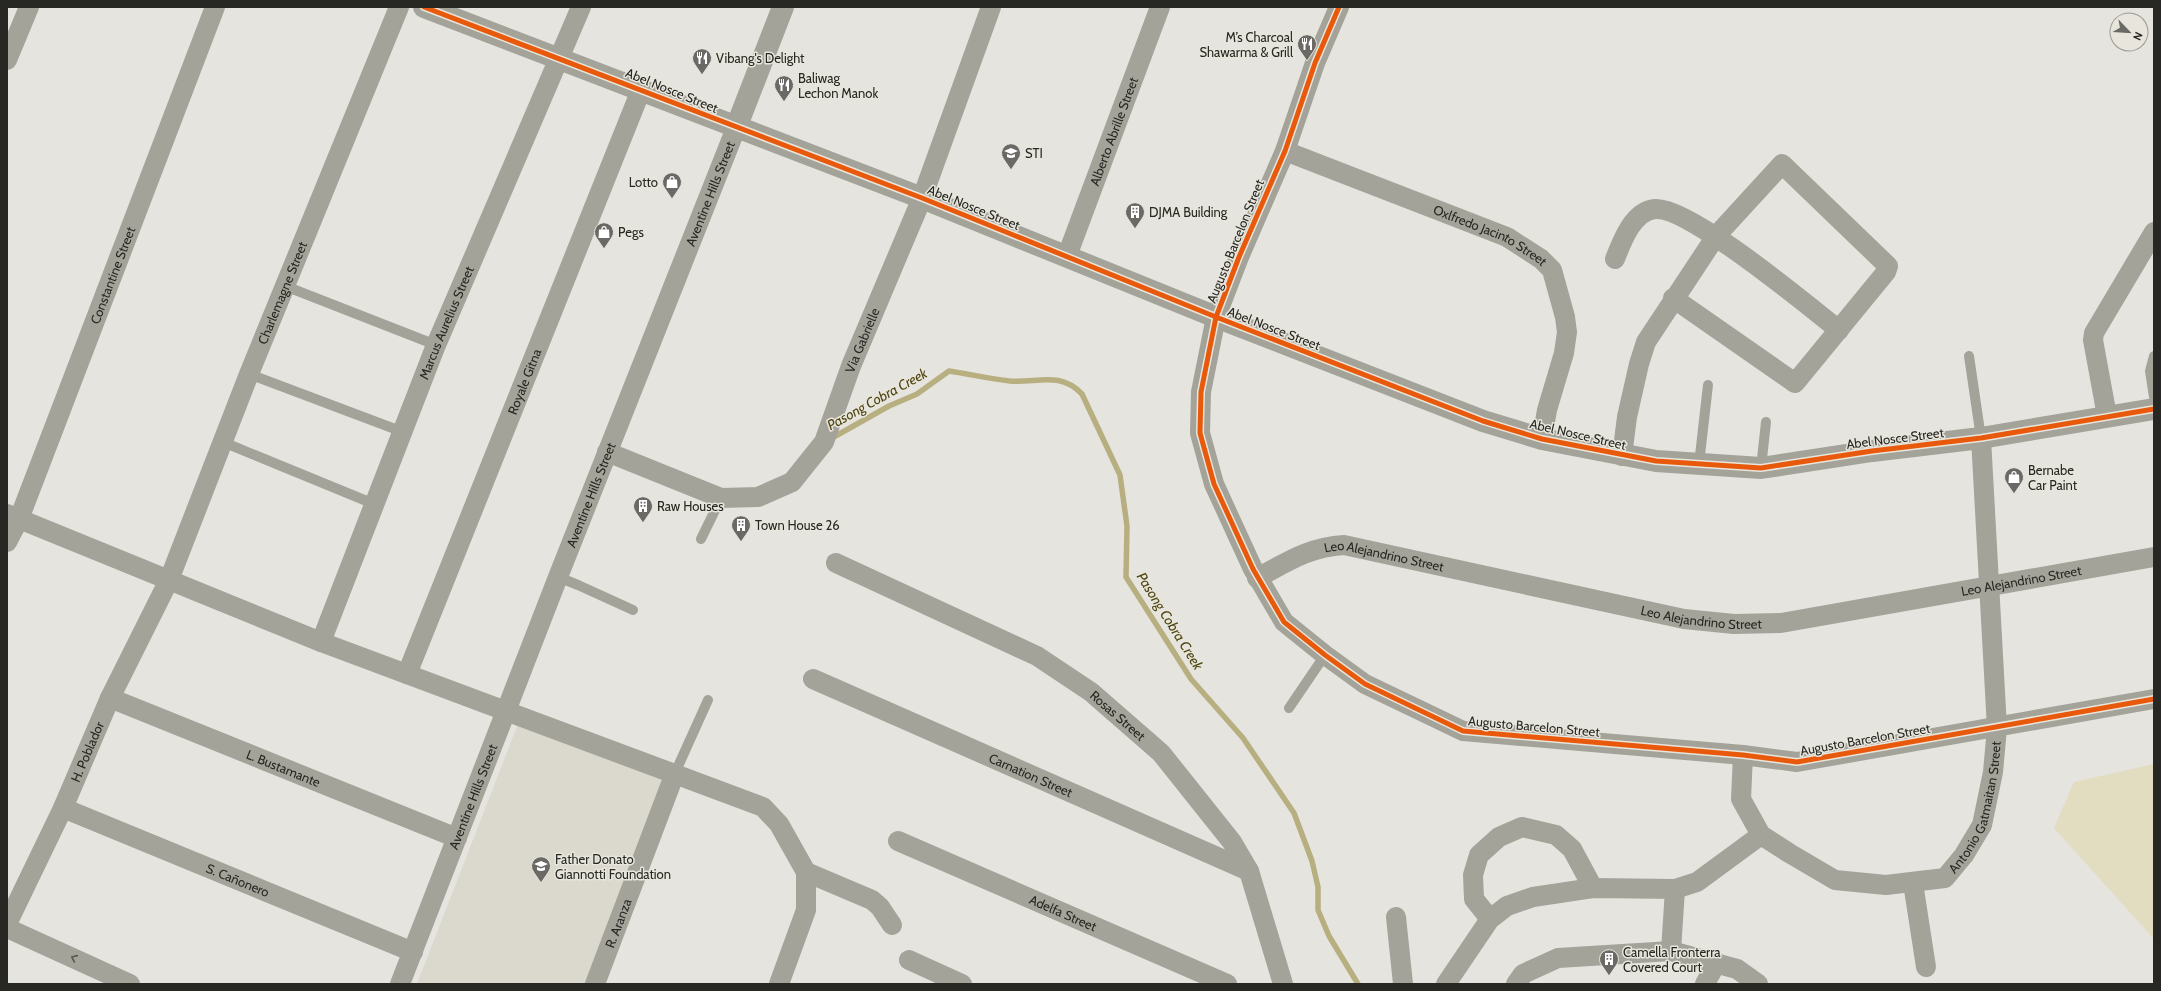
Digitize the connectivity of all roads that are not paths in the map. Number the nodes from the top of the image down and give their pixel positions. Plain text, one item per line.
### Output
1 (29, 7) edge
2 (215, 7) edge
3 (398, 7) edge
4 (424, 7) edge
5 (581, 7) edge
6 (783, 7) edge
7 (991, 7) edge
8 (1160, 7) edge
9 (1339, 7) edge
10 (558, 58) junction
11 (7, 60) edge
12 (642, 90) junction
13 (736, 128) junction
14 (1285, 150) junction
15 (922, 198) junction
16 (2154, 232) edge
17 (1716, 236) junction
18 (1067, 256) junction
19 (1615, 259) dead end
20 (285, 286) junction
21 (1673, 298) junction
22 (1216, 317) junction
23 (1839, 330) junction
24 (436, 345) junction
25 (1969, 356) dead end
26 (2154, 356) edge
27 (249, 374) junction
28 (1708, 385) dead end
29 (2154, 397) edge
30 (2154, 409) edge
31 (2107, 416) junction
32 (1766, 422) dead end
33 (403, 432) junction
34 (1981, 438) junction
35 (1542, 439) junction
36 (223, 442) junction
37 (607, 452) junction
38 (1622, 456) junction
39 (1699, 464) junction
40 (1761, 468) junction
41 (722, 498) junction
42 (374, 504) junction
43 (13, 517) edge
44 (701, 539) dead end
45 (7, 542) edge
46 (2154, 557) edge
47 (836, 563) dead end
48 (558, 578) junction
49 (1257, 578) junction
50 (169, 580) junction
51 (1989, 586) junction
52 (633, 610) dead end
53 (322, 642) junction
54 (1324, 655) junction
55 (407, 674) junction
56 (813, 679) dead end
57 (110, 698) junction
58 (2154, 699) edge
59 (708, 700) dead end
60 (1289, 708) dead end
61 (506, 711) junction
62 (1997, 728) junction
63 (1744, 755) junction
64 (675, 774) junction
65 (63, 808) junction
66 (1761, 834) junction
67 (457, 838) junction
68 (898, 841) dead end
69 (1249, 871) junction
70 (806, 872) junction
71 (1912, 883) junction
72 (1594, 888) junction
73 (1675, 889) junction
74 (1396, 916) dead end
75 (1490, 919) junction
76 (7, 924) edge
77 (892, 925) dead end
78 (7, 928) edge
79 (1671, 951) junction
80 (413, 952) junction
81 (909, 960) dead end
82 (1715, 964) junction
83 (1926, 967) dead end
84 (107, 979) edge
85 (130, 984) edge
86 (400, 984) edge
87 (595, 984) edge
88 (779, 984) edge
89 (962, 984) edge
90 (1227, 984) edge
91 (1283, 984) edge
92 (1403, 984) edge
93 (1446, 984) edge
94 (1516, 984) edge
95 (1705, 984) edge
96 (1758, 984) edge

1 - 11 street
2 - 43 street, Constantine Street
3 - 20 street, Charlemagne Street
4 - 10 street, Abel Nosce Street
5 - 10 street, Marcus Aurelius Street
6 - 13 street, Aventine Hills Street
7 - 15 street, Via Gabrielle
8 - 18 street, Alberto Abrille Street
9 - 14 street, Augusto Barcelon Street
10 - 12 street, Abel Nosce Street
10 - 24 street, Marcus Aurelius Street
12 - 13 street, Abel Nosce Street
12 - 55 street, Royale Gitna
13 - 15 street, Abel Nosce Street
13 - 37 street, Aventine Hills Street
14 - 22 street, Augusto Barcelon Street
14 - 35 street, Oxlfredo Jacinto Street
15 - 18 street, Abel Nosce Street
15 - 41 street, Via Gabrielle
16 - 31 street
17 - 19 street
17 - 21 street
17 - 23 street
17 - 23 street
18 - 22 street, Abel Nosce Street
20 - 24 lane
20 - 27 street, Charlemagne Street
21 - 23 street
21 - 38 street
22 - 35 street, Abel Nosce Street
22 - 49 street, Augusto Barcelon Street
24 - 33 street, Marcus Aurelius Street
25 - 34 lane, Antonio Gatmaitan Street
26 - 29 lane
27 - 33 lane
27 - 36 street, Charlemagne Street
28 - 39 lane
30 - 31 street, Abel Nosce Street
31 - 34 street, Abel Nosce Street
32 - 40 lane
33 - 42 street, Marcus Aurelius Street
34 - 40 street, Abel Nosce Street
34 - 51 street, Antonio Gatmaitan Street
35 - 38 street, Abel Nosce Street
36 - 42 lane
36 - 50 street, Charlemagne Street
37 - 41 street, Via Gabrielle
37 - 48 street, Aventine Hills Street
38 - 39 street, Abel Nosce Street
39 - 40 street, Abel Nosce Street
41 - 44 lane
42 - 53 street, Marcus Aurelius Street
43 - 45 street, Constantine Street
43 - 50 street
46 - 51 street, Leo Alejandrino Street
47 - 69 street, Rosas Street
48 - 52 lane
48 - 61 street, Aventine Hills Street
49 - 51 street, Leo Alejandrino Street
49 - 54 street, Augusto Barcelon Street
50 - 53 street
50 - 57 street, H. Poblador
51 - 62 street, Antonio Gatmaitan Street
53 - 55 street
54 - 60 lane
54 - 63 street, Augusto Barcelon Street
55 - 61 street
56 - 69 street, Carnation Street
57 - 65 street, H. Poblador
57 - 67 street, L. Bustamante
58 - 62 street, Augusto Barcelon Street
59 - 64 lane
61 - 64 street
61 - 67 street, Aventine Hills Street
62 - 63 street, Augusto Barcelon Street
62 - 71 street, Antonio Gatmaitan Street
63 - 66 street, Antonio Gatmaitan Street
64 - 70 street
64 - 87 street, R. Aranza
65 - 76 street, H. Poblador
65 - 80 street, S. Cañonero
66 - 71 street, Antonio Gatmaitan Street
66 - 73 street
67 - 80 street, Aventine Hills Street
68 - 90 street, Adelfa Street
69 - 91 street, Rosas Street
70 - 77 street
70 - 88 street
71 - 83 street
72 - 73 street
72 - 75 street
72 - 75 street
73 - 79 street
74 - 92 street
75 - 93 street
84 -> 78 street
79 - 82 street
79 - 94 street
80 - 86 street, Aventine Hills Street
81 - 89 street
82 - 95 street
82 - 96 street
84 - 85 street

